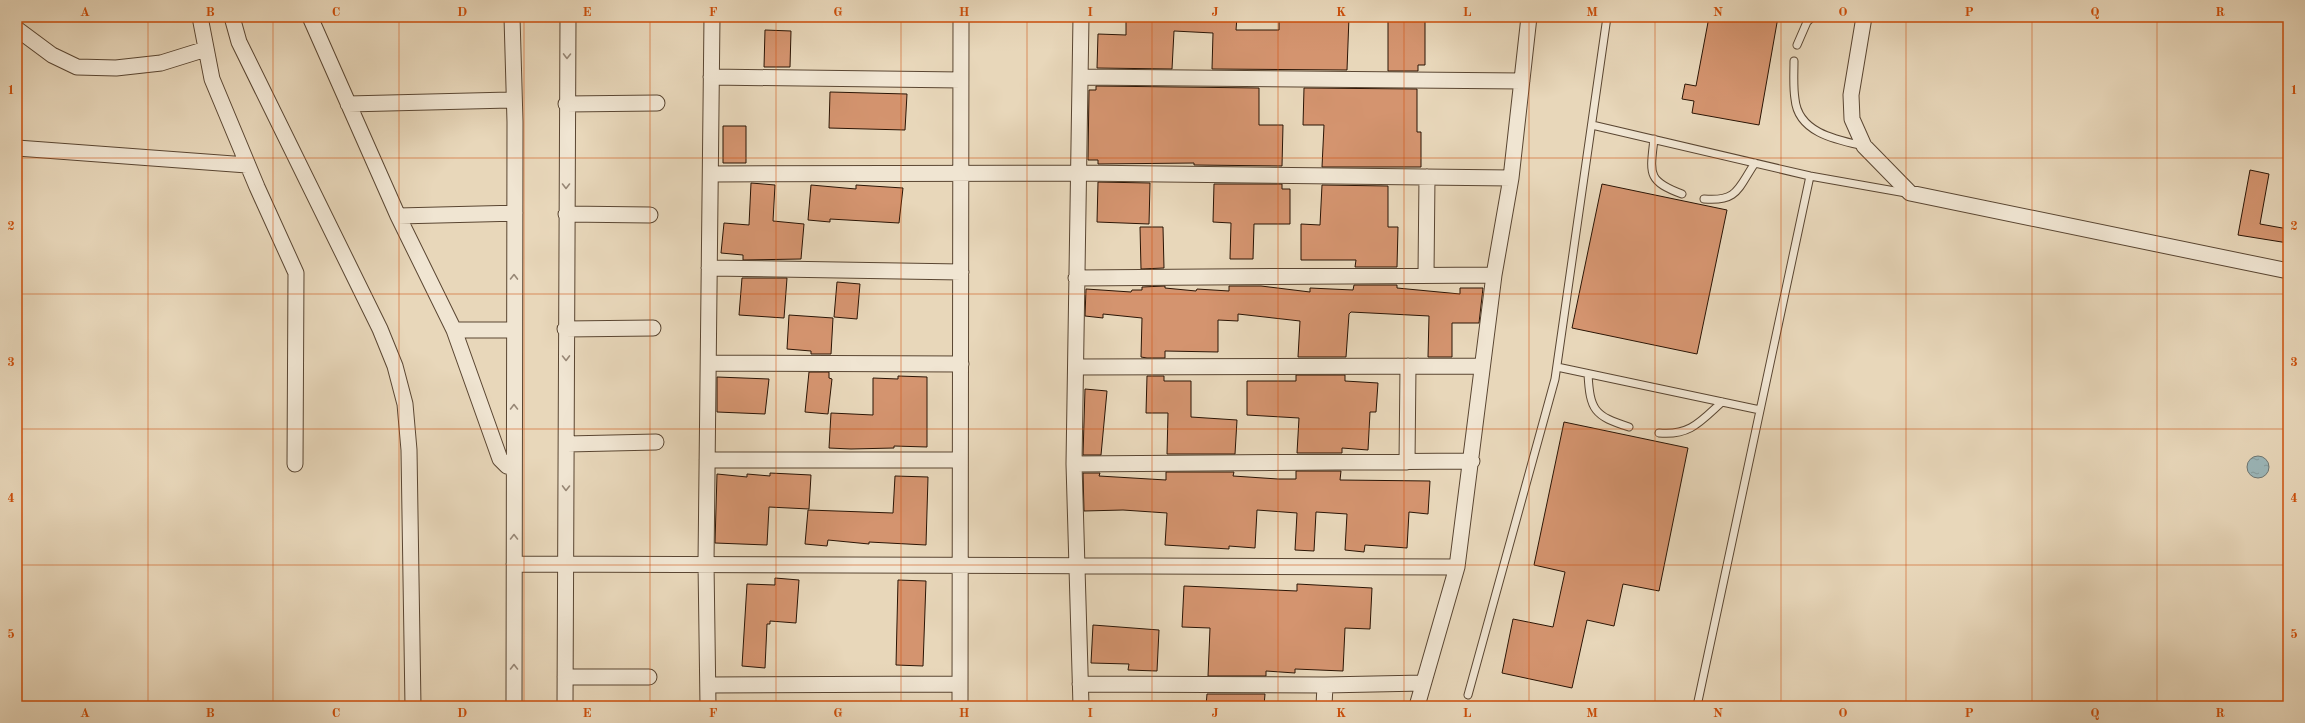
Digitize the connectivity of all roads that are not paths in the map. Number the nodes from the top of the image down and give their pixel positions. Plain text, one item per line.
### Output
1 (200, 17) edge
2 (232, 17) edge
3 (310, 17) edge
4 (512, 17) edge
5 (568, 17) edge
6 (712, 17) edge
7 (961, 17) edge
8 (1081, 17) edge
9 (1529, 17) edge
10 (1607, 17) edge
11 (1812, 17) edge
12 (1864, 17) edge
13 (17, 29) edge
14 (1798, 45) dead end
15 (206, 49) junction
16 (1794, 61) dead end
17 (711, 78) junction
18 (1080, 78) junction
19 (961, 80) junction
20 (1522, 81) junction
21 (514, 100) junction
22 (657, 103) dead end
23 (348, 104) junction
24 (566, 104) junction
25 (1592, 125) junction
26 (1654, 139) junction
27 (1864, 146) junction
28 (17, 148) edge
29 (1755, 163) junction
30 (247, 165) junction
31 (961, 173) junction
32 (1077, 173) junction
33 (711, 174) junction
34 (1810, 176) junction
35 (1427, 177) junction
36 (1511, 178) junction
37 (1910, 193) junction
38 (1682, 194) dead end
39 (1704, 199) dead end
40 (515, 213) junction
41 (566, 214) junction
42 (650, 215) dead end
43 (398, 216) junction
44 (709, 268) junction
45 (2288, 271) edge
46 (961, 272) junction
47 (1426, 274) junction
48 (1494, 274) junction
49 (1076, 278) junction
50 (653, 328) dead end
51 (565, 329) junction
52 (454, 330) junction
53 (514, 330) junction
54 (709, 363) junction
55 (961, 364) junction
56 (1408, 366) junction
57 (1481, 366) junction
58 (1076, 367) junction
59 (1557, 367) junction
60 (1588, 374) junction
61 (1722, 402) junction
62 (1760, 410) junction
63 (1628, 427) dead end
64 (1659, 433) dead end
65 (656, 442) dead end
66 (567, 444) junction
67 (707, 460) junction
68 (960, 460) junction
69 (1407, 462) junction
70 (1472, 462) junction
71 (295, 464) dead end
72 (1074, 464) junction
73 (514, 468) junction
74 (514, 564) junction
75 (565, 564) junction
76 (706, 564) junction
77 (960, 564) junction
78 (1076, 567) junction
79 (1457, 567) junction
80 (565, 677) junction
81 (649, 677) dead end
82 (1423, 683) junction
83 (960, 684) junction
84 (1080, 684) junction
85 (708, 685) junction
86 (1326, 685) junction
87 (1468, 695) dead end
88 (413, 706) edge
89 (514, 706) edge
90 (565, 706) edge
91 (708, 706) edge
92 (960, 706) edge
93 (1081, 706) edge
94 (1324, 706) edge
95 (1418, 706) edge
96 (1698, 706) edge

1 - 15 street
2 - 88 street
3 - 23 street
4 - 21 street
5 -> 24 street
6 - 17 street
7 - 19 street
8 - 18 street
9 - 20 street
10 - 25 lane
11 - 14 lane
12 - 27 street
13 - 15 street
15 - 30 street
16 - 27 lane
17 - 19 street
17 - 33 street
18 - 20 street
18 - 32 street
19 - 31 street
20 - 36 street
21 - 23 street
21 - 40 street
22 - 24 street
23 - 43 street
24 -> 41 street
25 - 26 lane
25 - 59 lane
26 - 29 lane
26 - 38 lane
27 - 37 street
28 - 30 street
29 - 34 lane
29 - 39 lane
30 - 71 street
31 - 32 street
31 - 33 street
31 - 46 street
32 - 35 street
32 - 49 street
33 - 44 street
34 - 37 lane
34 - 62 lane
35 - 36 street
35 - 47 street
36 - 48 street
37 - 45 street
40 - 43 street
53 -> 40 street
41 - 42 street
41 - 51 street
43 - 52 street
44 - 46 street
44 - 54 street
46 - 55 street
47 - 48 street
47 - 49 street
48 - 57 street
49 - 58 street
50 - 51 street
51 -> 66 street
52 - 53 street
52 - 73 street
73 -> 53 street
54 - 55 street
54 - 67 street
55 - 68 street
56 - 57 street
56 - 58 street
56 - 69 street
57 - 70 street
58 - 72 street
59 - 60 lane
59 - 87 lane
60 - 61 lane
60 - 63 lane
61 - 62 lane
61 - 64 lane
62 - 96 lane
65 - 66 street
66 -> 75 street
67 - 68 street
67 - 76 street
68 - 77 street
69 - 70 street
69 - 72 street
70 - 79 street
72 - 78 street
74 -> 73 street
74 - 75 street
89 -> 74 street
75 - 76 street
75 - 80 street
76 - 77 street
76 - 85 street
77 - 78 street
77 - 83 street
78 - 79 street
78 - 84 street
79 - 82 street
80 - 81 street
80 - 90 street
82 - 86 street
82 - 95 street
83 - 85 street
83 - 92 street
84 - 86 street
84 - 93 street
85 - 91 street
86 - 94 street

